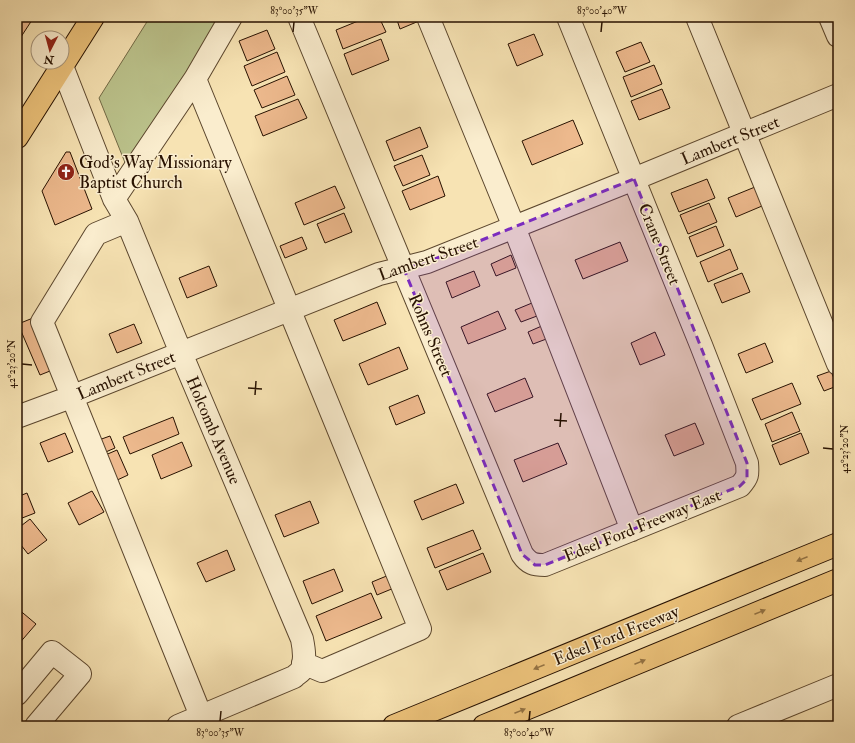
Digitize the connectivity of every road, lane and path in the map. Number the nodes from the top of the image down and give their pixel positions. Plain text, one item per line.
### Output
1 (93, 17) edge
2 (231, 17) edge
3 (299, 17) edge
4 (428, 17) edge
5 (568, 17) edge
6 (697, 17) edge
7 (830, 17) edge
8 (838, 36) edge
9 (70, 53) edge
10 (60, 70) edge
11 (64, 70) edge
12 (195, 79) junction
13 (838, 95) edge
14 (744, 134) junction
15 (17, 138) edge
16 (634, 179) junction
17 (114, 199) junction
18 (127, 221) junction
19 (514, 227) junction
20 (403, 267) junction
21 (289, 310) junction
22 (181, 353) junction
23 (838, 364) edge
24 (71, 397) junction
25 (17, 417) edge
26 (748, 473) joint
27 (632, 530) junction
28 (838, 544) edge
29 (531, 563) joint
30 (838, 580) edge
31 (303, 663) junction
32 (838, 685) edge
33 (17, 694) edge
34 (201, 716) junction
35 (36, 726) edge
36 (178, 726) edge
37 (394, 726) edge
38 (484, 726) edge
39 (738, 726) edge

1 - 9 main road
2 - 12 street
3 - 20 street, Rohns Street
4 - 19 street
5 - 16 street, Crane Street
6 - 14 street
7 - 8 street
10 - 15 main road
11 - 17 street, Holcomb Avenue
12 - 17 street
12 - 21 street
13 - 14 street, Lambert Street
14 - 16 street, Lambert Street
14 - 23 street
16 - 19 street, Lambert Street
16 - 26 street, Crane Street
17 - 18 street, Holcomb Avenue
18 - 22 street, Holcomb Avenue
18 - 24 street
19 - 20 street, Lambert Street
19 - 27 street
20 - 21 street, Lambert Street
20 - 29 street, Rohns Street
21 - 22 street, Lambert Street
21 - 31 street
22 - 24 street, Lambert Street
22 - 31 street, Holcomb Avenue
24 - 25 street, Lambert Street
24 - 34 street
26 - 27 street, Edsel Ford Freeway East
27 - 29 street, Edsel Ford Freeway East
28 -> 37 main road, Edsel Ford Freeway
38 -> 30 main road, Edsel Ford Freeway
31 - 34 street
32 - 39 street
33 - 35 street
34 - 36 street

